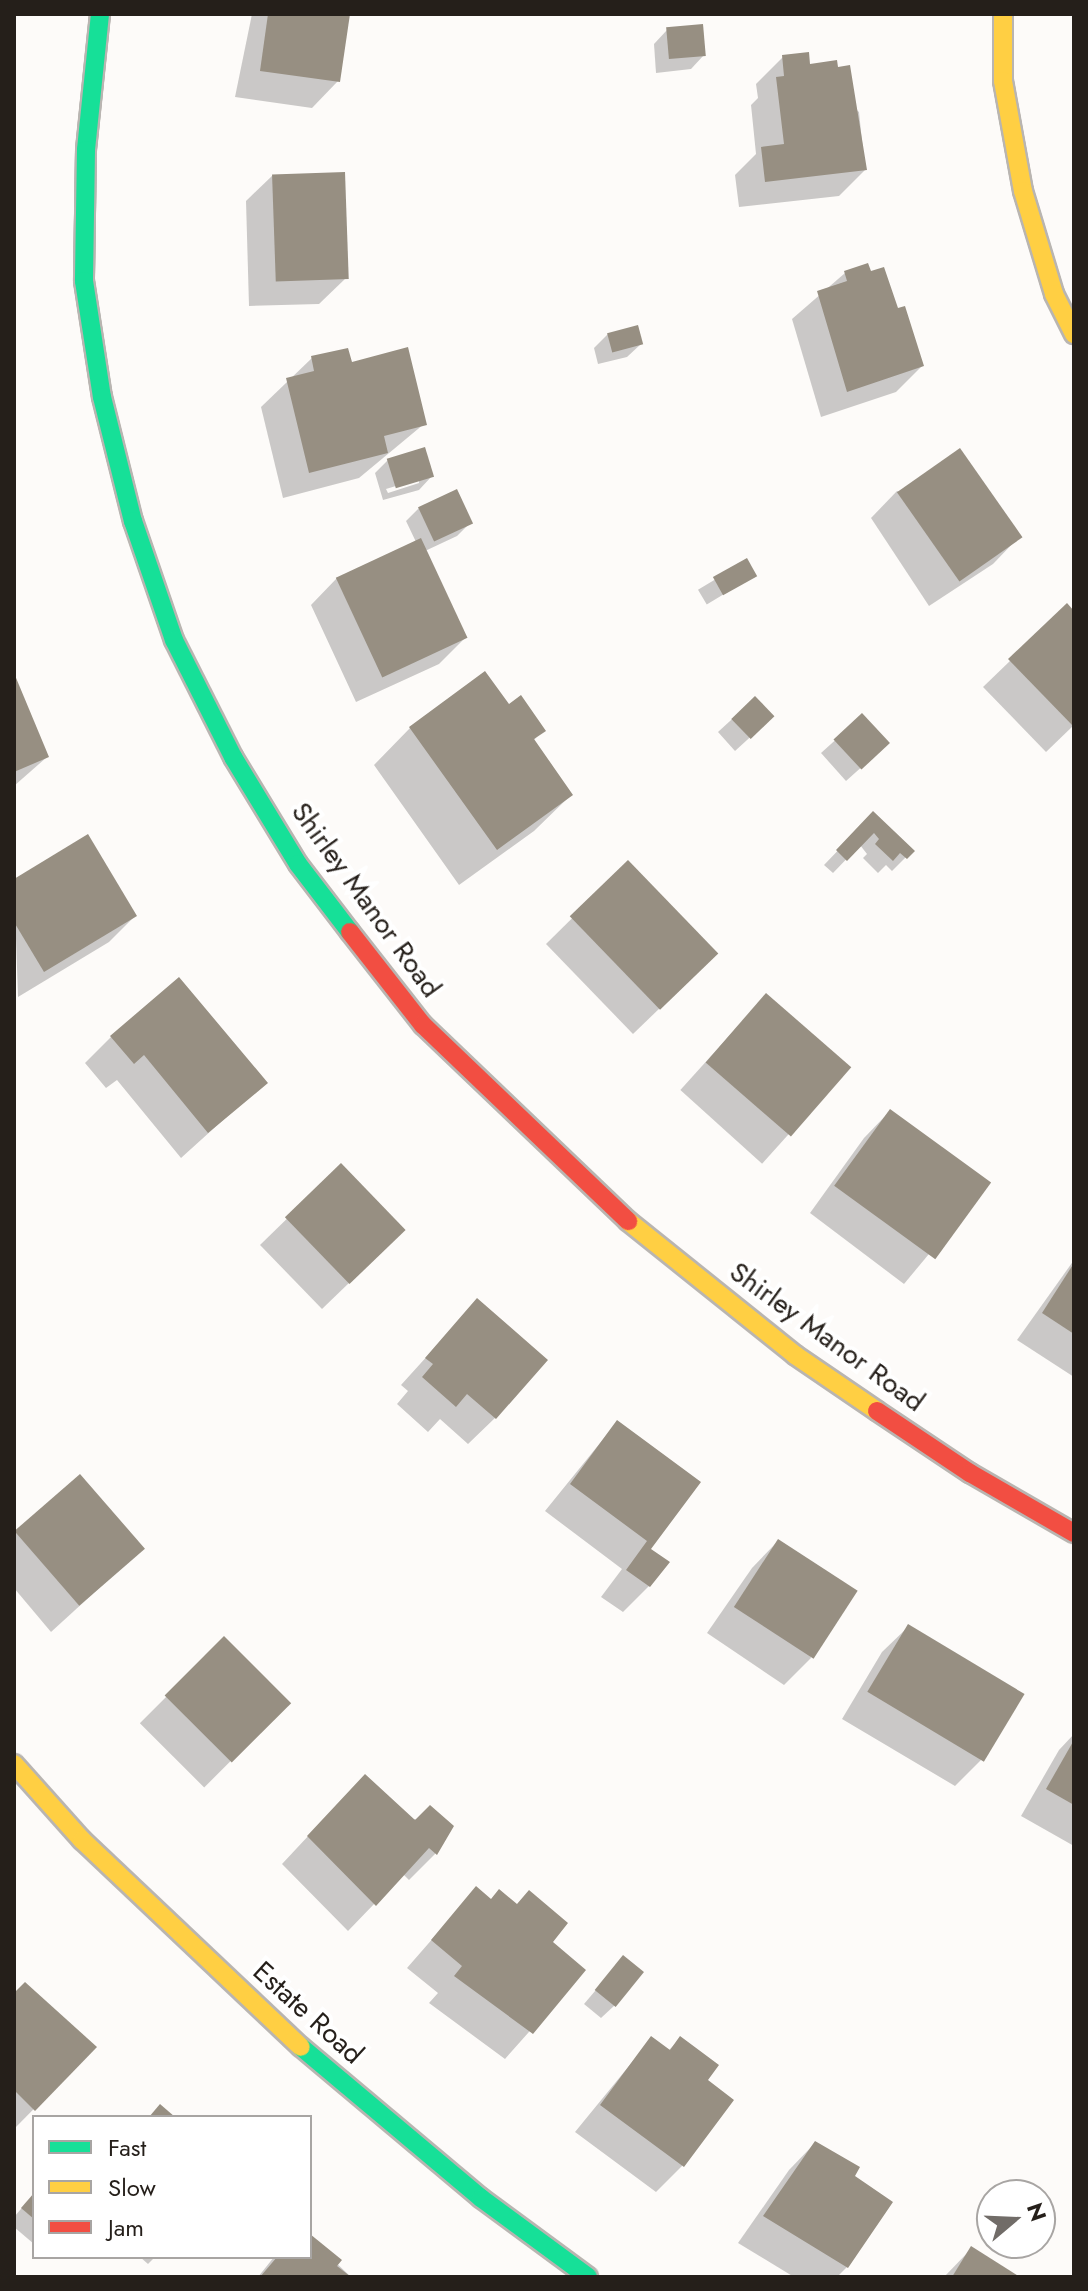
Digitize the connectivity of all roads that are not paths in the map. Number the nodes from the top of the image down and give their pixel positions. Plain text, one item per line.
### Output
1 (100, 14) edge
2 (1003, 14) edge
3 (1074, 334) edge
4 (1074, 1533) edge
5 (14, 1764) edge
6 (588, 2277) edge

1 - 4 street, Shirley Manor Road
2 - 3 street
5 - 6 street, Estate Road

